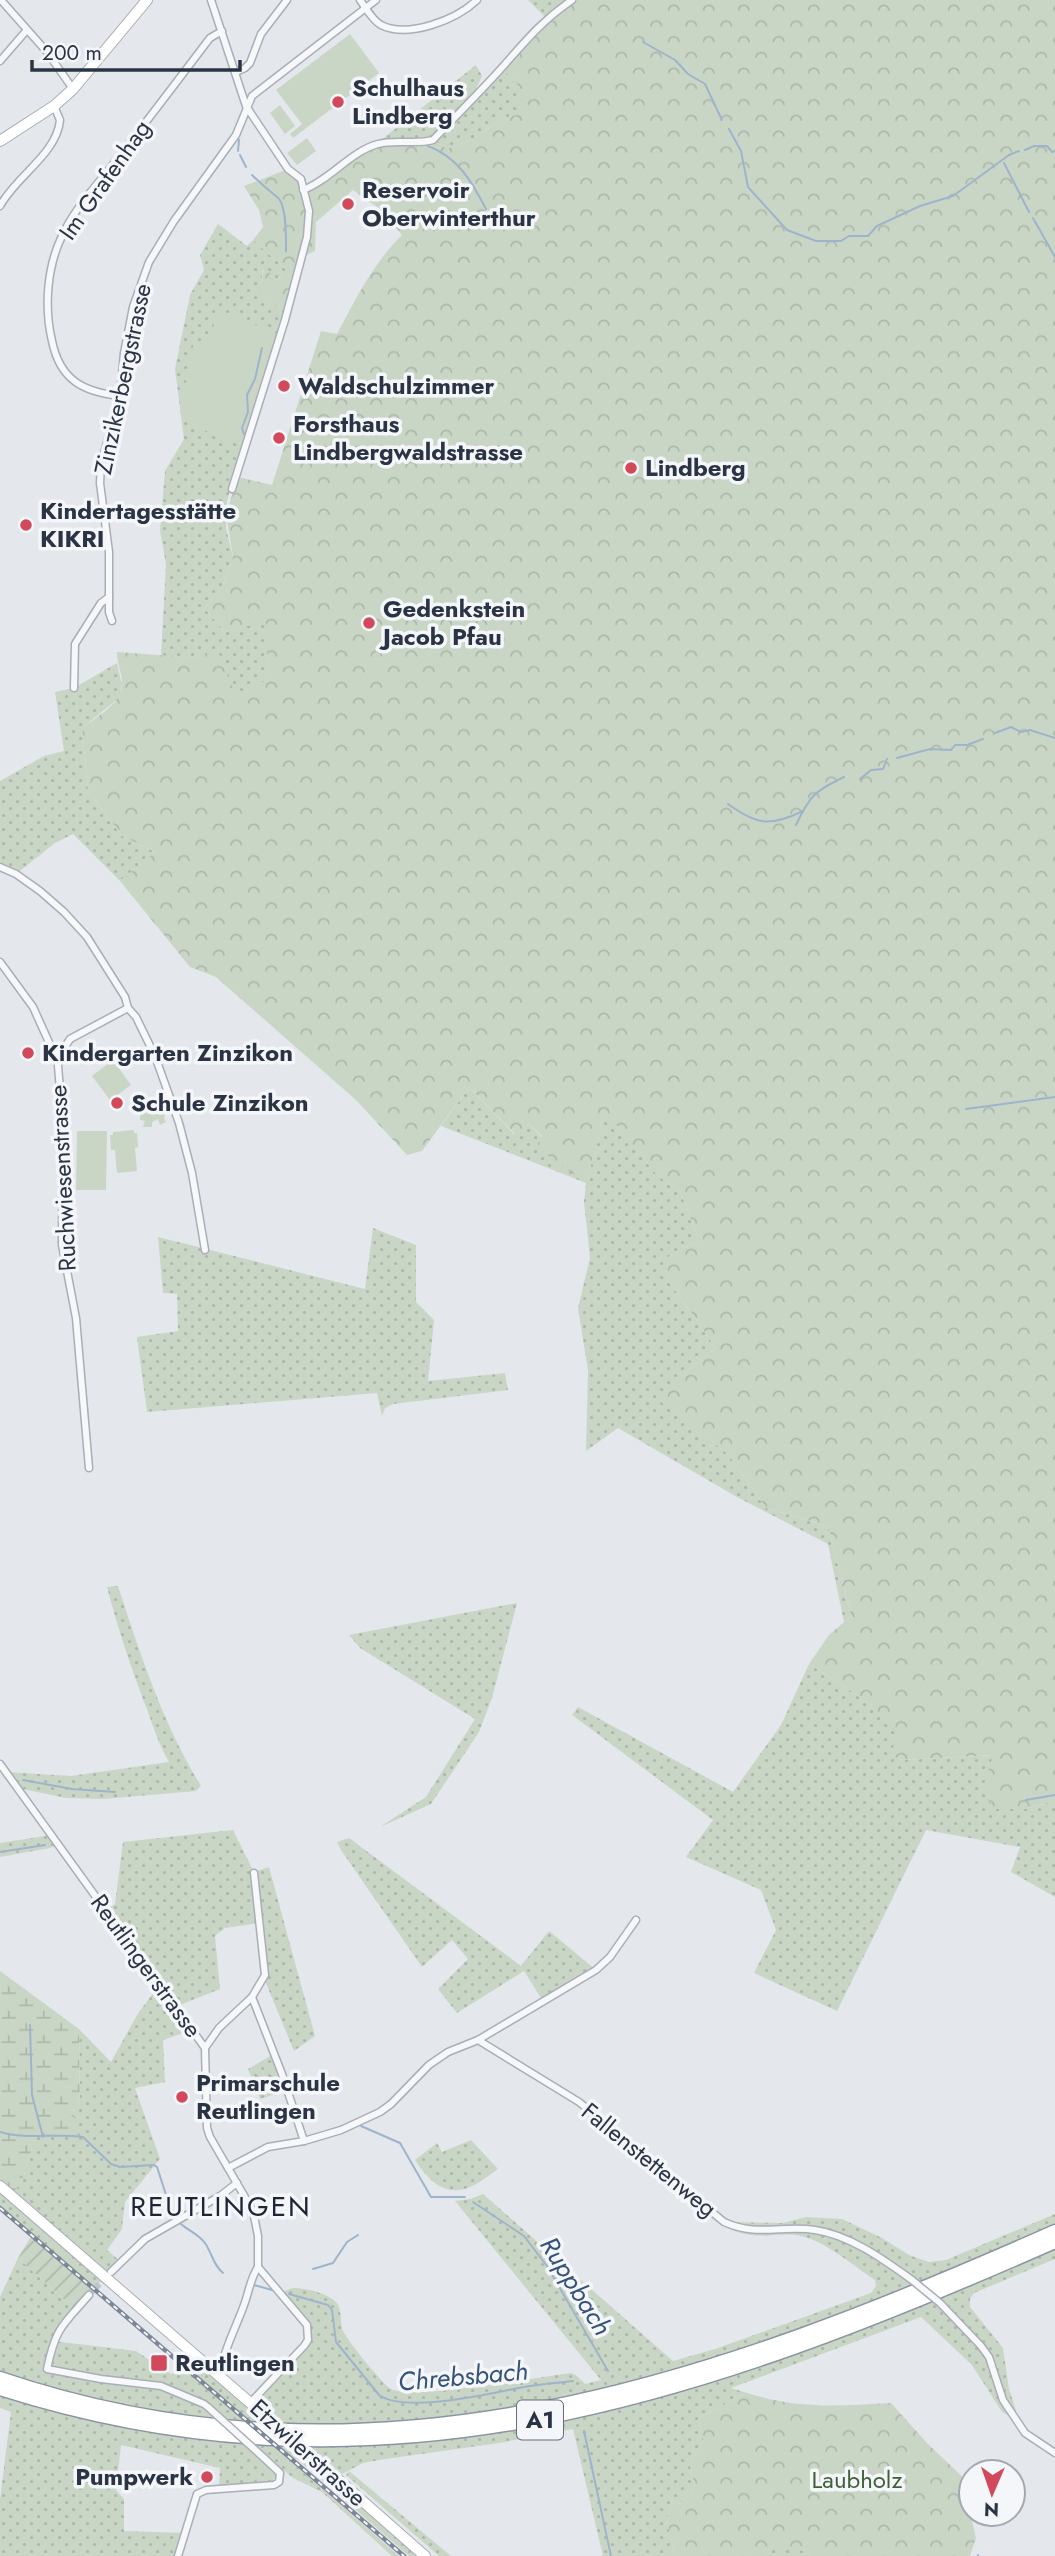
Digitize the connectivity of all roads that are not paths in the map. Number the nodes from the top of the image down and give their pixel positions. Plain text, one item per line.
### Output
1 (1, 0) edge
2 (147, 0) edge
3 (211, 0) edge
4 (287, 0) edge
5 (360, 0) edge
6 (376, 0) edge
7 (477, 0) edge
8 (572, 0) edge
9 (367, 9) junction
10 (26, 31) junction
11 (222, 31) junction
12 (0, 61) edge
13 (236, 72) junction
14 (73, 89) junction
15 (54, 106) junction
16 (246, 106) junction
17 (0, 141) edge
18 (303, 190) junction
19 (3, 193) edge
20 (0, 206) edge
21 (120, 396) junction
22 (232, 489) dead end
23 (109, 597) junction
24 (112, 621) dead end
25 (74, 688) dead end
26 (0, 867) edge
27 (0, 962) edge
28 (128, 1009) junction
29 (59, 1056) junction
30 (205, 1250) dead end
31 (89, 1468) dead end
32 (0, 1764) edge
33 (254, 1872) dead end
34 (636, 1920) dead end
35 (252, 1997) junction
36 (478, 2040) junction
37 (205, 2048) junction
38 (304, 2141) junction
39 (228, 2168) junction
40 (237, 2183) junction
41 (0, 2186) edge
42 (1055, 2231) edge
43 (1055, 2242) edge
44 (258, 2267) junction
45 (111, 2272) tunnel mouth
46 (89, 2295) tunnel mouth
47 (222, 2364) dead end
48 (0, 2378) edge
49 (0, 2389) edge
50 (251, 2402) junction
51 (1055, 2454) edge
52 (178, 2556) edge
53 (425, 2556) edge

1 - 10 street
2 - 14 main road
3 - 11 street
4 - 13 street
5 - 9 street
6 - 9 street
7 - 9 street
8 - 18 street
9 - 16 street
10 - 12 street
10 - 14 street
11 - 13 street
11 - 21 street, Im Grafenhag
13 - 16 street
14 - 15 main road
15 - 17 main road
15 - 19 street
16 - 18 street
16 - 21 street, Zinzikerbergstrasse
18 - 22 street
19 - 20 street
21 - 23 street, Zinzikerbergstrasse
23 - 24 street, Zinzikerbergstrasse
23 - 25 street
26 - 28 street
27 - 29 street
28 - 29 street, Ruchwiesenstrasse
28 - 30 street
29 - 31 street, Ruchwiesenstrasse
32 - 37 street, Reutlingerstrasse
33 - 35 street
34 - 36 street
35 - 37 street
35 - 38 street
36 - 38 street
36 - 51 street, Fallenstettenweg, bridge
37 - 39 street, Reutlingerstrasse
38 - 39 street
39 - 40 street, Reutlingerstrasse
40 - 44 street, Reutlingerstrasse
40 - 45 street
41 - 50 main road, Etzwilerstrasse
42 - 48 highway, A1
43 - 49 highway, A1
44 - 47 street, Reutlingerstrasse
44 - 50 street
46 - 52 street, bridge
50 - 53 main road, Etzwilerstrasse, bridge

